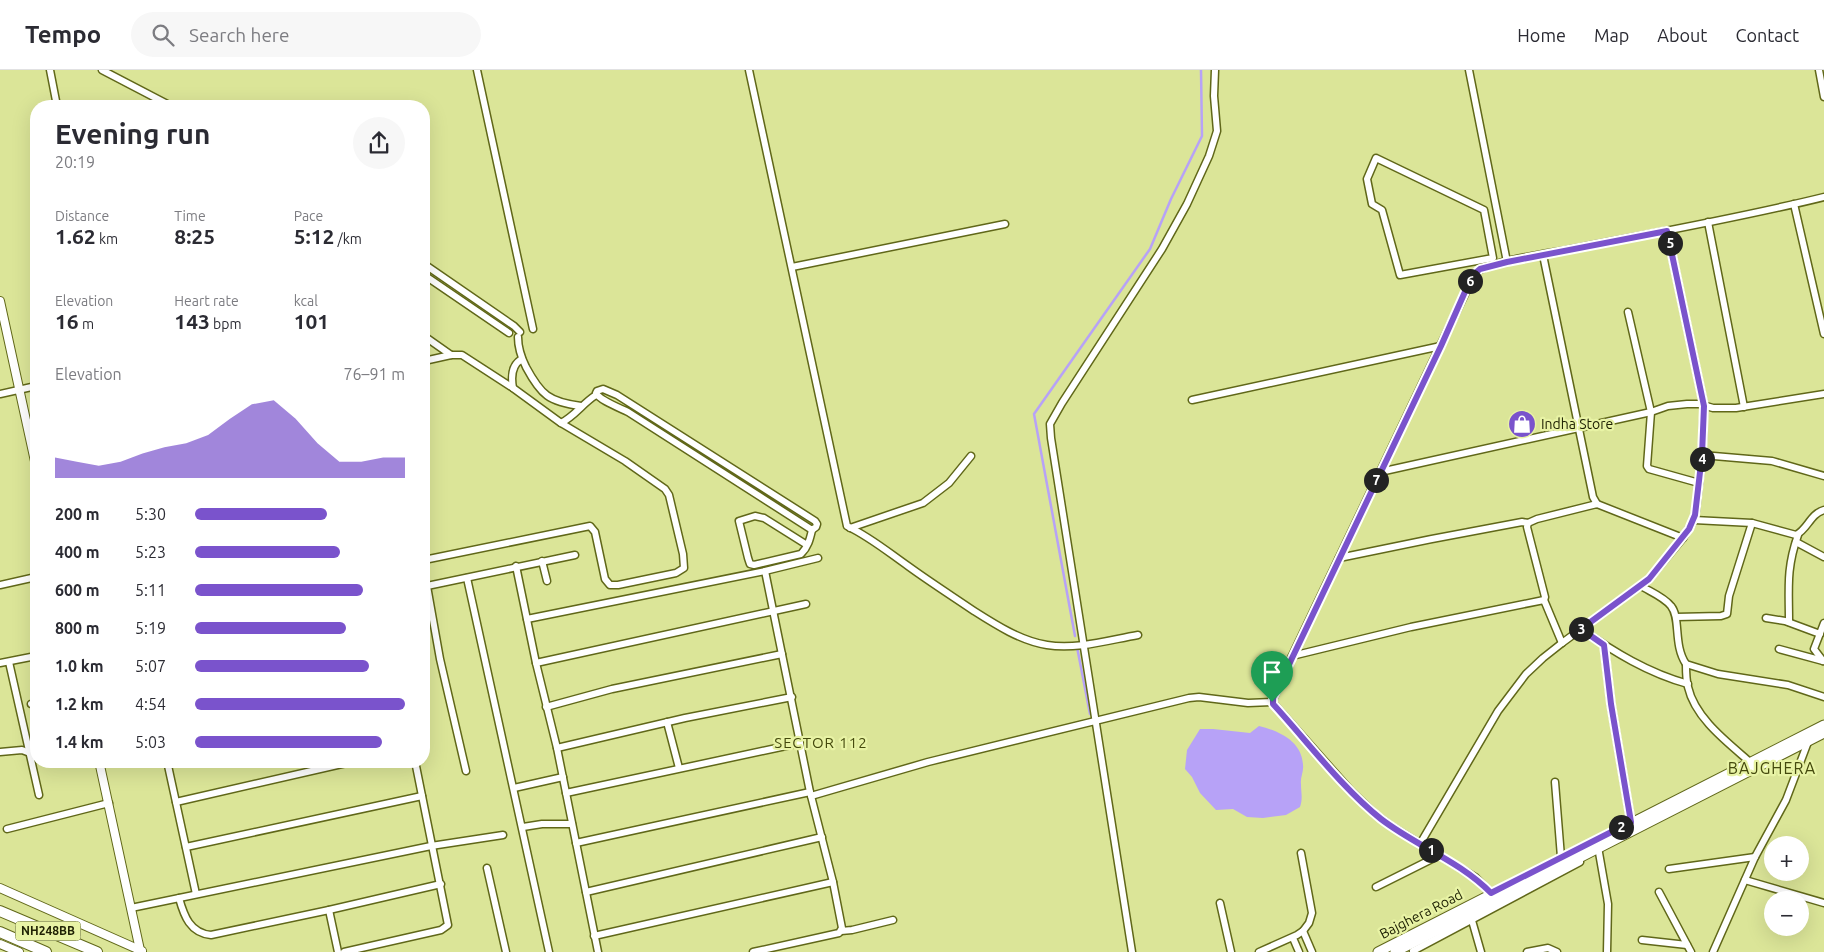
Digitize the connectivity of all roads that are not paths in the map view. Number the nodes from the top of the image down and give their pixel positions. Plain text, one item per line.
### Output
1 (50, 70) edge
2 (102, 70) edge
3 (476, 70) edge
4 (749, 70) edge
5 (1215, 70) edge
6 (1469, 70) edge
7 (1819, 70) edge
8 (152, 96) junction
9 (1824, 98) edge
10 (56, 100) edge
11 (152, 100) edge
12 (160, 100) edge
13 (1824, 197) edge
14 (1794, 204) junction
15 (1708, 222) junction
16 (1005, 224) dead end
17 (1667, 231) junction
18 (1544, 255) junction
19 (1478, 260) junction
20 (1507, 262) junction
21 (792, 267) junction
22 (430, 268) edge
23 (1480, 269) junction
24 (430, 279) edge
25 (0, 306) edge
26 (493, 311) junction
27 (1628, 312) dead end
28 (488, 318) junction
29 (533, 329) dead end
30 (509, 333) dead end
31 (1824, 334) edge
32 (430, 340) edge
33 (1441, 346) junction
34 (450, 355) junction
35 (522, 359) junction
36 (430, 360) edge
37 (30, 388) edge
38 (513, 388) junction
39 (20, 390) junction
40 (0, 394) edge
41 (1824, 394) edge
42 (596, 395) junction
43 (1192, 400) dead end
44 (581, 406) junction
45 (1704, 406) junction
46 (1744, 407) junction
47 (1651, 412) junction
48 (647, 414) junction
49 (641, 420) junction
50 (561, 423) junction
51 (1580, 428) junction
52 (30, 438) edge
53 (1702, 455) junction
54 (971, 456) dead end
55 (1380, 472) junction
56 (1824, 476) edge
57 (1699, 483) junction
58 (1597, 504) junction
59 (1824, 510) edge
60 (1694, 520) junction
61 (1528, 523) junction
62 (1752, 523) junction
63 (850, 528) junction
64 (812, 530) junction
65 (1682, 538) junction
66 (1797, 538) junction
67 (808, 545) junction
68 (576, 555) dead end
69 (1824, 557) edge
70 (818, 558) dead end
71 (1339, 558) junction
72 (430, 559) edge
73 (542, 561) junction
74 (516, 566) junction
75 (765, 571) junction
76 (30, 578) edge
77 (467, 578) junction
78 (547, 580) dead end
79 (0, 585) edge
80 (430, 585) edge
81 (1641, 586) junction
82 (1544, 600) junction
83 (806, 604) dead end
84 (430, 610) edge
85 (773, 612) junction
86 (1676, 617) junction
87 (1766, 618) dead end
88 (527, 619) junction
89 (1789, 622) junction
90 (1824, 623) edge
91 (1581, 629) junction
92 (1820, 634) junction
93 (1138, 635) dead end
94 (1562, 643) junction
95 (1084, 644) junction
96 (1604, 645) junction
97 (1780, 649) dead end
98 (782, 654) junction
99 (1292, 656) junction
100 (30, 657) edge
101 (9, 662) junction
102 (1823, 662) edge
103 (0, 663) edge
104 (536, 663) junction
105 (1686, 664) junction
106 (1688, 684) junction
107 (792, 697) junction
108 (1824, 697) edge
109 (1272, 702) junction
110 (546, 706) junction
111 (1096, 720) junction
112 (667, 722) junction
113 (1824, 724) edge
114 (1824, 733) edge
115 (30, 741) edge
116 (1808, 742) junction
117 (800, 743) junction
118 (557, 748) junction
119 (30, 751) edge
120 (0, 752) edge
121 (1750, 762) junction
122 (35, 768) edge
123 (102, 768) edge
124 (169, 768) edge
125 (325, 768) edge
126 (416, 768) edge
127 (679, 768) junction
128 (466, 771) dead end
129 (563, 777) junction
130 (1555, 782) dead end
131 (514, 788) junction
132 (566, 793) junction
133 (811, 794) junction
134 (39, 795) dead end
135 (422, 796) junction
136 (176, 802) junction
137 (109, 803) junction
138 (1631, 822) junction
139 (572, 824) junction
140 (522, 827) junction
141 (7, 829) dead end
142 (503, 835) dead end
143 (822, 837) junction
144 (576, 843) junction
145 (1420, 844) junction
146 (431, 846) junction
147 (186, 847) junction
148 (1598, 850) junction
149 (1301, 853) dead end
150 (1440, 855) junction
151 (1561, 857) junction
152 (1755, 857) junction
153 (487, 868) dead end
154 (1669, 869) dead end
155 (1745, 880) junction
156 (833, 882) junction
157 (441, 884) junction
158 (1376, 887) dead end
159 (0, 888) edge
160 (586, 892) junction
161 (1659, 892) dead end
162 (196, 894) junction
163 (1494, 896) junction
164 (179, 898) junction
165 (1220, 903) dead end
166 (1824, 903) edge
167 (131, 908) junction
168 (329, 910) junction
169 (0, 911) edge
170 (1470, 917) junction
171 (893, 920) dead end
172 (842, 931) junction
173 (1303, 931) junction
174 (0, 932) edge
175 (594, 936) junction
176 (1292, 938) junction
177 (1642, 940) dead end
178 (0, 944) edge
179 (1688, 945) junction
180 (1412, 949) edge
181 (142, 951) edge
182 (1553, 951) edge
183 (19, 952) edge
184 (46, 952) edge
185 (97, 952) edge
186 (338, 952) edge
187 (344, 952) edge
188 (506, 952) edge
189 (549, 952) edge
190 (598, 952) edge
191 (753, 952) edge
192 (1132, 952) edge
193 (1232, 952) edge
194 (1259, 952) edge
195 (1298, 952) edge
196 (1312, 952) edge
197 (1378, 952) edge
198 (1395, 952) edge
199 (1480, 952) edge
200 (1527, 952) edge
201 (1607, 952) edge
202 (1691, 952) edge
203 (1713, 952) edge

1 - 10 street
2 - 8 street
3 - 29 street
4 - 21 street
5 - 95 street
6 - 20 street
7 - 9 street
8 - 11 street
8 - 12 street
13 - 14 street
14 - 15 street
14 - 31 street
15 - 17 street
15 - 46 street
16 - 21 street
17 - 18 street
17 - 45 street
18 - 20 street
18 - 51 street
19 - 19 street
19 - 23 street
20 - 23 street
21 - 63 street
22 - 26 street
23 - 33 street
24 - 28 street
25 - 39 street
26 - 28 street
26 - 35 street
27 - 47 street
28 - 30 street
32 - 34 street
33 - 43 street
33 - 55 street
34 - 36 street
34 - 38 street
35 - 38 street
35 - 44 street
37 - 39 street
38 - 50 street
39 - 40 street
39 - 52 street
41 - 46 street
42 - 44 street
42 - 48 street
42 - 49 street
44 - 50 street
45 - 46 street
45 - 47 street
45 - 53 street
47 - 51 street
47 - 57 street
48 - 49 street
48 - 64 street
49 - 64 street
50 - 72 street
51 - 55 street
51 - 58 street
53 - 56 street
53 - 57 street
54 - 63 street
55 - 71 street
57 - 60 street
58 - 61 street
58 - 65 street
59 - 66 street
60 - 62 street
60 - 65 street
61 - 71 street
61 - 82 street
62 - 66 street
62 - 86 street
63 - 95 street
64 - 67 street
65 - 81 street
66 - 69 street
66 - 89 street
67 - 67 street
68 - 73 street
70 - 75 street
71 - 99 street
73 - 74 street
73 - 78 street
74 - 77 street
74 - 88 street
75 - 85 street
75 - 88 street
76 - 79 street
77 - 80 street
77 - 131 street
81 - 86 street
81 - 91 street
82 - 94 street
82 - 99 street
83 - 85 street
84 - 128 street
85 - 98 street
85 - 104 street
86 - 105 street
87 - 89 street
88 - 104 street
89 - 92 street
90 - 92 street
91 - 94 street
91 - 96 street
92 - 102 street
93 - 95 street
94 - 145 street
95 - 111 street
96 - 106 street
96 - 138 street
97 - 102 street
98 - 107 street
98 - 110 street
99 - 109 street
100 - 101 street
101 - 103 street
101 - 115 street
104 - 110 street
105 - 106 street
105 - 108 street
106 - 121 street
107 - 112 street
107 - 117 street
109 - 111 street
109 - 145 street
110 - 118 street
111 - 133 street
111 - 192 street
112 - 118 street
112 - 127 street
113 - 121 main road, Bajghera Road
114 - 116 main road, Bajghera Road
116 - 148 main road, Bajghera Road
116 - 152 street
117 - 127 street
117 - 133 street
118 - 129 street
119 - 120 street
121 - 138 main road, Bajghera Road
122 - 134 street
123 - 137 street
124 - 136 street
125 - 136 street
126 - 135 street
127 - 132 street
129 - 131 street
129 - 132 street
130 - 151 street
131 - 140 street
132 - 139 street
133 - 143 street
133 - 144 street
135 - 146 street
135 - 147 street
136 - 147 street
137 - 141 street
137 - 167 street
138 - 151 main road, Bajghera Road
139 - 140 street
139 - 144 street
140 - 189 street
142 - 146 street
143 - 156 street
143 - 160 street
144 - 160 street
145 - 150 street
146 - 157 street
146 - 162 street
147 - 162 street
148 - 163 main road, Bajghera Road
148 - 170 street
148 - 201 street
149 - 173 street
150 - 158 street
150 - 163 street
151 - 163 main road, Bajghera Road
152 - 154 street
152 - 155 street
153 - 188 street
155 - 166 street
155 - 203 street
156 - 172 street
156 - 175 street
157 - 168 street
157 - 187 street
159 - 181 street
160 - 175 street
161 - 179 street
162 - 164 street
163 - 170 main road, Bajghera Road
163 - 197 main road, Bajghera Road
164 - 167 street
164 - 168 street
165 - 193 street
167 - 181 street
168 - 186 street
169 - 185 highway, NH248BB
170 - 180 main road, Bajghera Road
170 - 199 street
171 - 172 street
172 - 191 street
173 - 176 street
173 - 196 street
174 - 184 highway, NH248BB
175 - 190 street
176 - 194 street
176 - 195 street
177 - 179 street
178 - 183 street
179 - 202 street
180 - 198 main road, Bajghera Road
182 - 200 street

